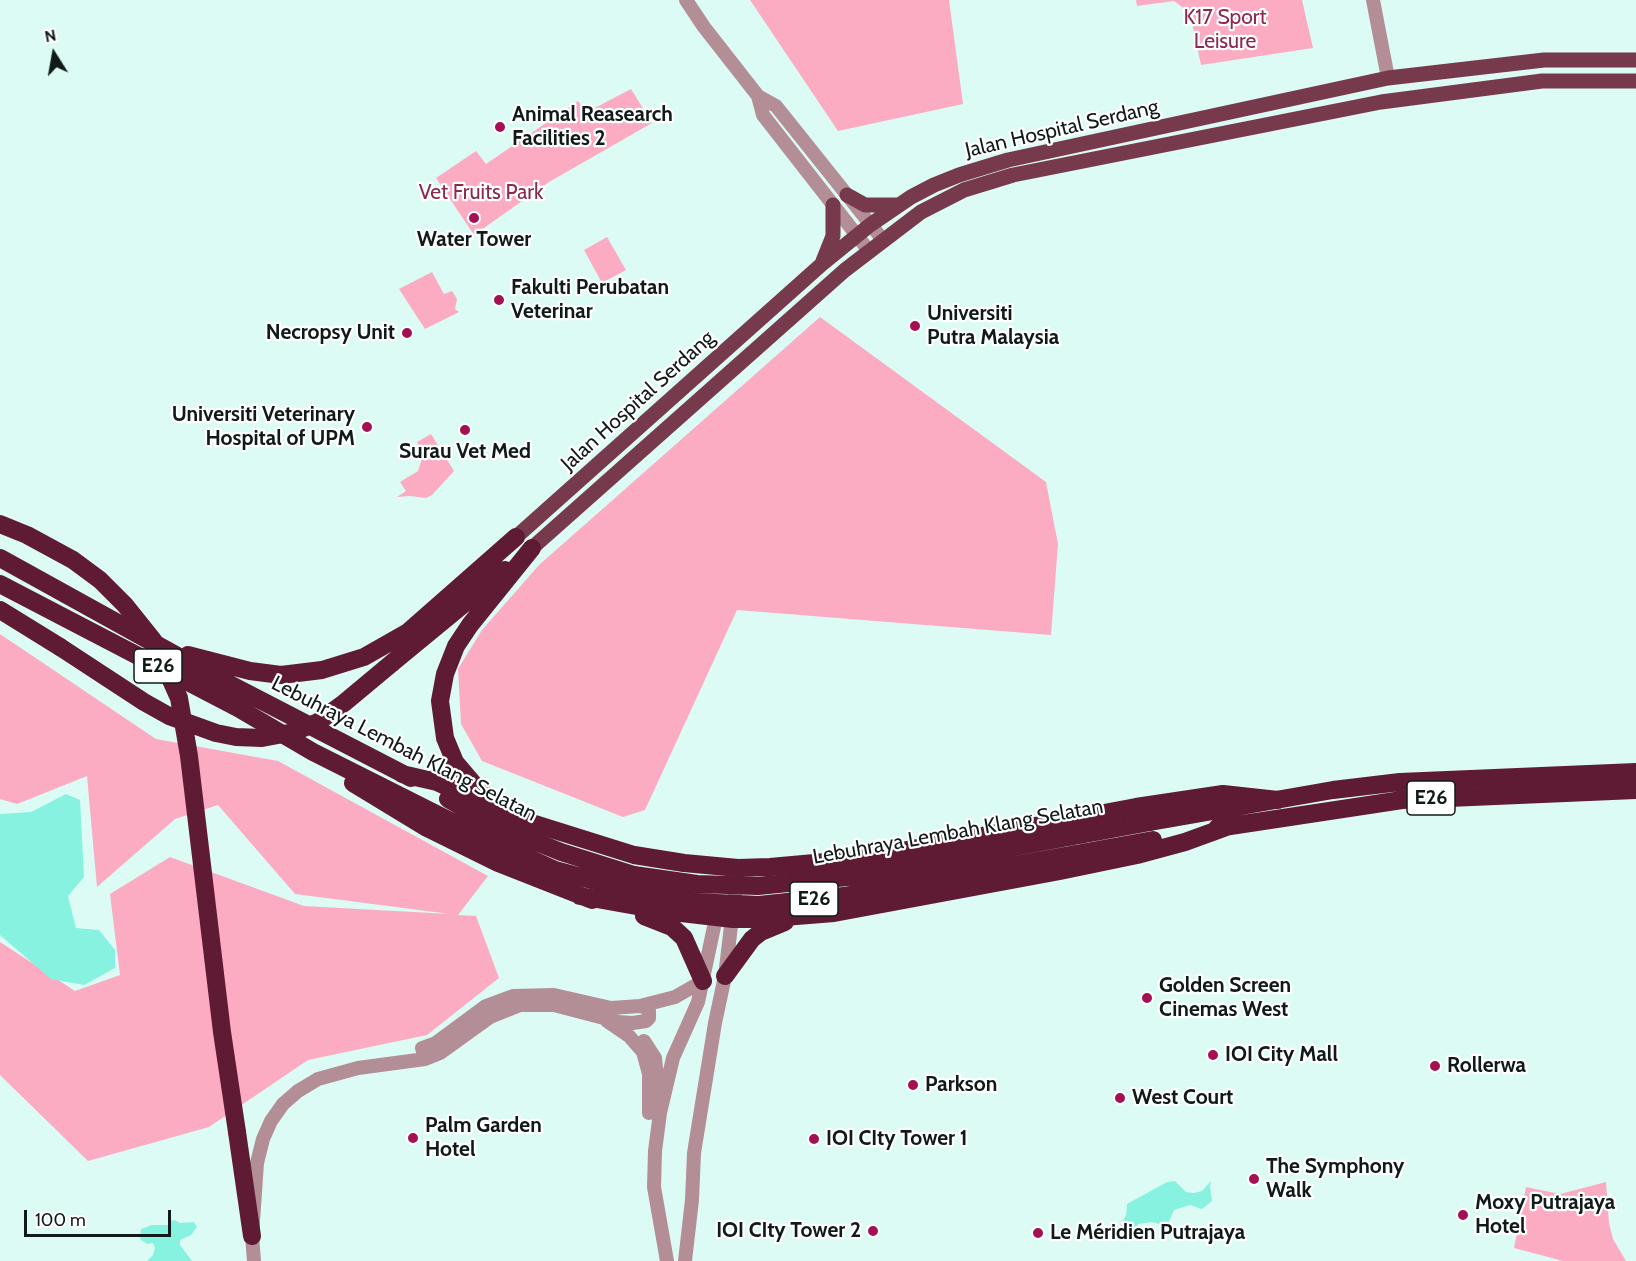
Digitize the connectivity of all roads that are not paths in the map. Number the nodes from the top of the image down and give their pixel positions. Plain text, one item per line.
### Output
1 (686, 0) edge
2 (1373, 0) edge
3 (1636, 60) edge
4 (1388, 78) junction
5 (1636, 81) edge
6 (758, 96) junction
7 (847, 195) junction
8 (833, 205) junction
9 (900, 205) junction
10 (870, 225) junction
11 (857, 236) junction
12 (883, 240) junction
13 (869, 251) junction
14 (822, 264) junction
15 (0, 524) edge
16 (516, 537) joint
17 (532, 548) junction
18 (0, 558) edge
19 (0, 584) edge
20 (0, 610) edge
21 (166, 649) junction
22 (313, 752) junction
23 (1634, 771) edge
24 (402, 774) junction
25 (1636, 790) edge
26 (1278, 800) junction
27 (516, 818) junction
28 (1229, 826) junction
29 (486, 830) junction
30 (1151, 831) junction
31 (731, 867) junction
32 (580, 896) junction
33 (804, 915) junction
34 (725, 918) junction
35 (725, 976) junction
36 (703, 981) junction
37 (554, 1000) junction
38 (640, 1006) junction
39 (603, 1018) junction
40 (619, 1022) junction
41 (655, 1113) junction
42 (252, 1236) junction
43 (254, 1261) edge
44 (667, 1261) edge
45 (685, 1261) edge

1 - 6 street
2 - 4 street
3 - 4 main road, Jalan Hospital Serdang
4 - 9 main road, Jalan Hospital Serdang
5 - 12 main road, Jalan Hospital Serdang
6 - 7 street
6 - 8 street
7 - 9 main road
7 - 10 street
8 - 11 street
8 - 14 main road
9 - 10 main road, Jalan Hospital Serdang
10 - 11 main road, Jalan Hospital Serdang
10 - 12 street
11 - 13 street
11 - 14 main road, Jalan Hospital Serdang
12 - 13 main road, Jalan Hospital Serdang
13 - 17 main road, Jalan Hospital Serdang
14 - 16 main road, Jalan Hospital Serdang
15 - 42 highway, bridge
16 - 21 highway
17 - 20 highway, bridge
17 - 27 highway
18 - 21 highway, Lebuhraya Lembah Klang Selatan / E26
19 - 22 highway, Lebuhraya Lembah Klang Selatan / E26
21 - 24 highway, Lebuhraya Lembah Klang Selatan / E26
22 - 29 highway, Lebuhraya Lembah Klang Selatan / E26
22 - 32 highway
23 - 26 highway, Lebuhraya Lembah Klang Selatan / E26
24 - 27 highway
24 - 29 highway, Lebuhraya Lembah Klang Selatan / E26
25 - 28 highway, Lebuhraya Lembah Klang Selatan / E26
26 - 30 highway, Lebuhraya Lembah Klang Selatan / E26
26 - 31 highway
27 - 31 highway
28 - 30 highway, Lebuhraya Lembah Klang Selatan / E26
28 - 33 highway
29 - 30 highway, Lebuhraya Lembah Klang Selatan / E26, bridge
31 - 34 street
32 - 34 highway
32 - 36 highway
33 - 34 highway
33 - 35 highway
34 - 35 street
34 - 36 street
35 - 45 street
36 - 38 street
36 - 41 street
37 - 38 street
37 - 39 street
37 - 42 street
38 - 40 street
39 - 40 street
39 - 41 street
40 - 41 street
41 - 44 street
42 - 43 street

